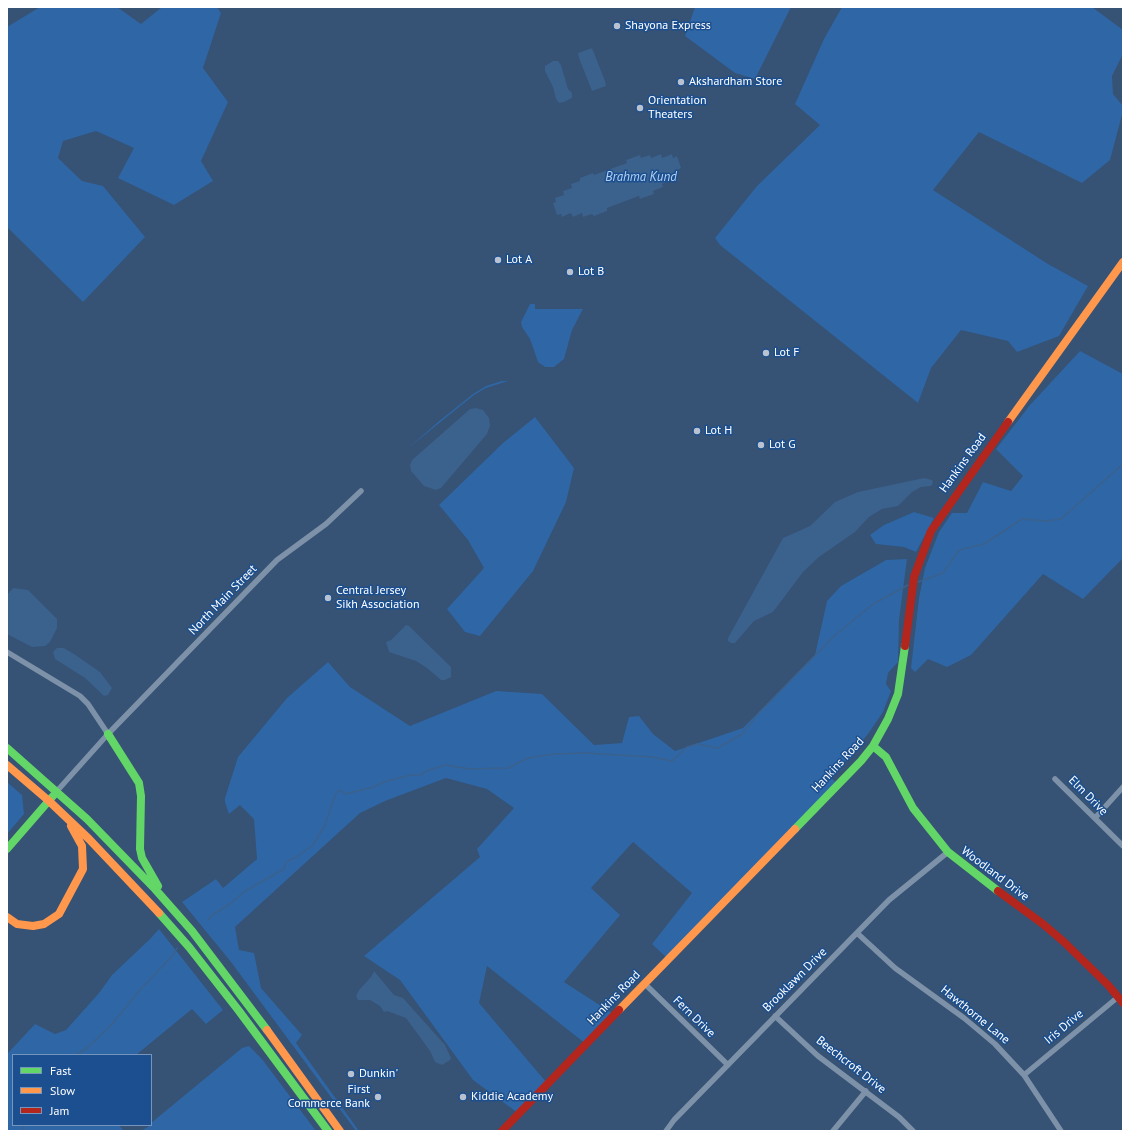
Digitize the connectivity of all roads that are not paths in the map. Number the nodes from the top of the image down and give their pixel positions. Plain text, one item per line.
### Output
1 (1123, 262) edge
2 (361, 491) dead end
3 (7, 652) edge
4 (108, 734) junction
5 (873, 746) junction
6 (7, 748) edge
7 (7, 765) edge
8 (1056, 779) dead end
9 (1123, 787) edge
10 (58, 791) junction
11 (49, 801) junction
12 (66, 818) junction
13 (1095, 818) junction
14 (1123, 846) edge
15 (7, 849) edge
16 (948, 852) junction
17 (173, 909) junction
18 (7, 918) edge
19 (857, 933) junction
20 (645, 984) junction
21 (1120, 1000) edge
22 (775, 1016) junction
23 (728, 1065) junction
24 (1024, 1075) junction
25 (866, 1091) junction
26 (328, 1131) edge
27 (340, 1131) edge
28 (502, 1131) edge
29 (666, 1131) edge
30 (833, 1131) edge
31 (913, 1131) edge
32 (1061, 1131) edge

1 - 5 main road, Hankins Road
2 - 4 street, North Main Street
3 - 4 street
4 - 10 street, North Main Street
4 - 17 main road
5 - 16 main road, Woodland Drive
5 - 20 main road, Hankins Road
6 - 10 main road
7 - 11 main road
8 - 13 street, Elm Drive
9 - 13 street
10 - 11 main road
10 - 17 main road
11 - 12 main road
11 - 15 main road
12 - 18 main road
12 - 26 main road
13 - 14 street, Elm Drive
16 - 19 street, Brooklawn Drive
16 - 21 main road, Woodland Drive
17 - 27 main road
19 - 22 street, Brooklawn Drive
19 - 24 street, Hawthorne Lane
20 - 23 street, Fern Drive
20 - 28 main road, Hankins Road
21 - 24 street, Iris Drive
22 - 23 street, Brooklawn Drive
22 - 25 street, Beechcroft Drive
23 - 29 street, Brooklawn Drive
24 - 32 street, Hawthorne Lane
25 - 30 street
25 - 31 street, Beechcroft Drive

